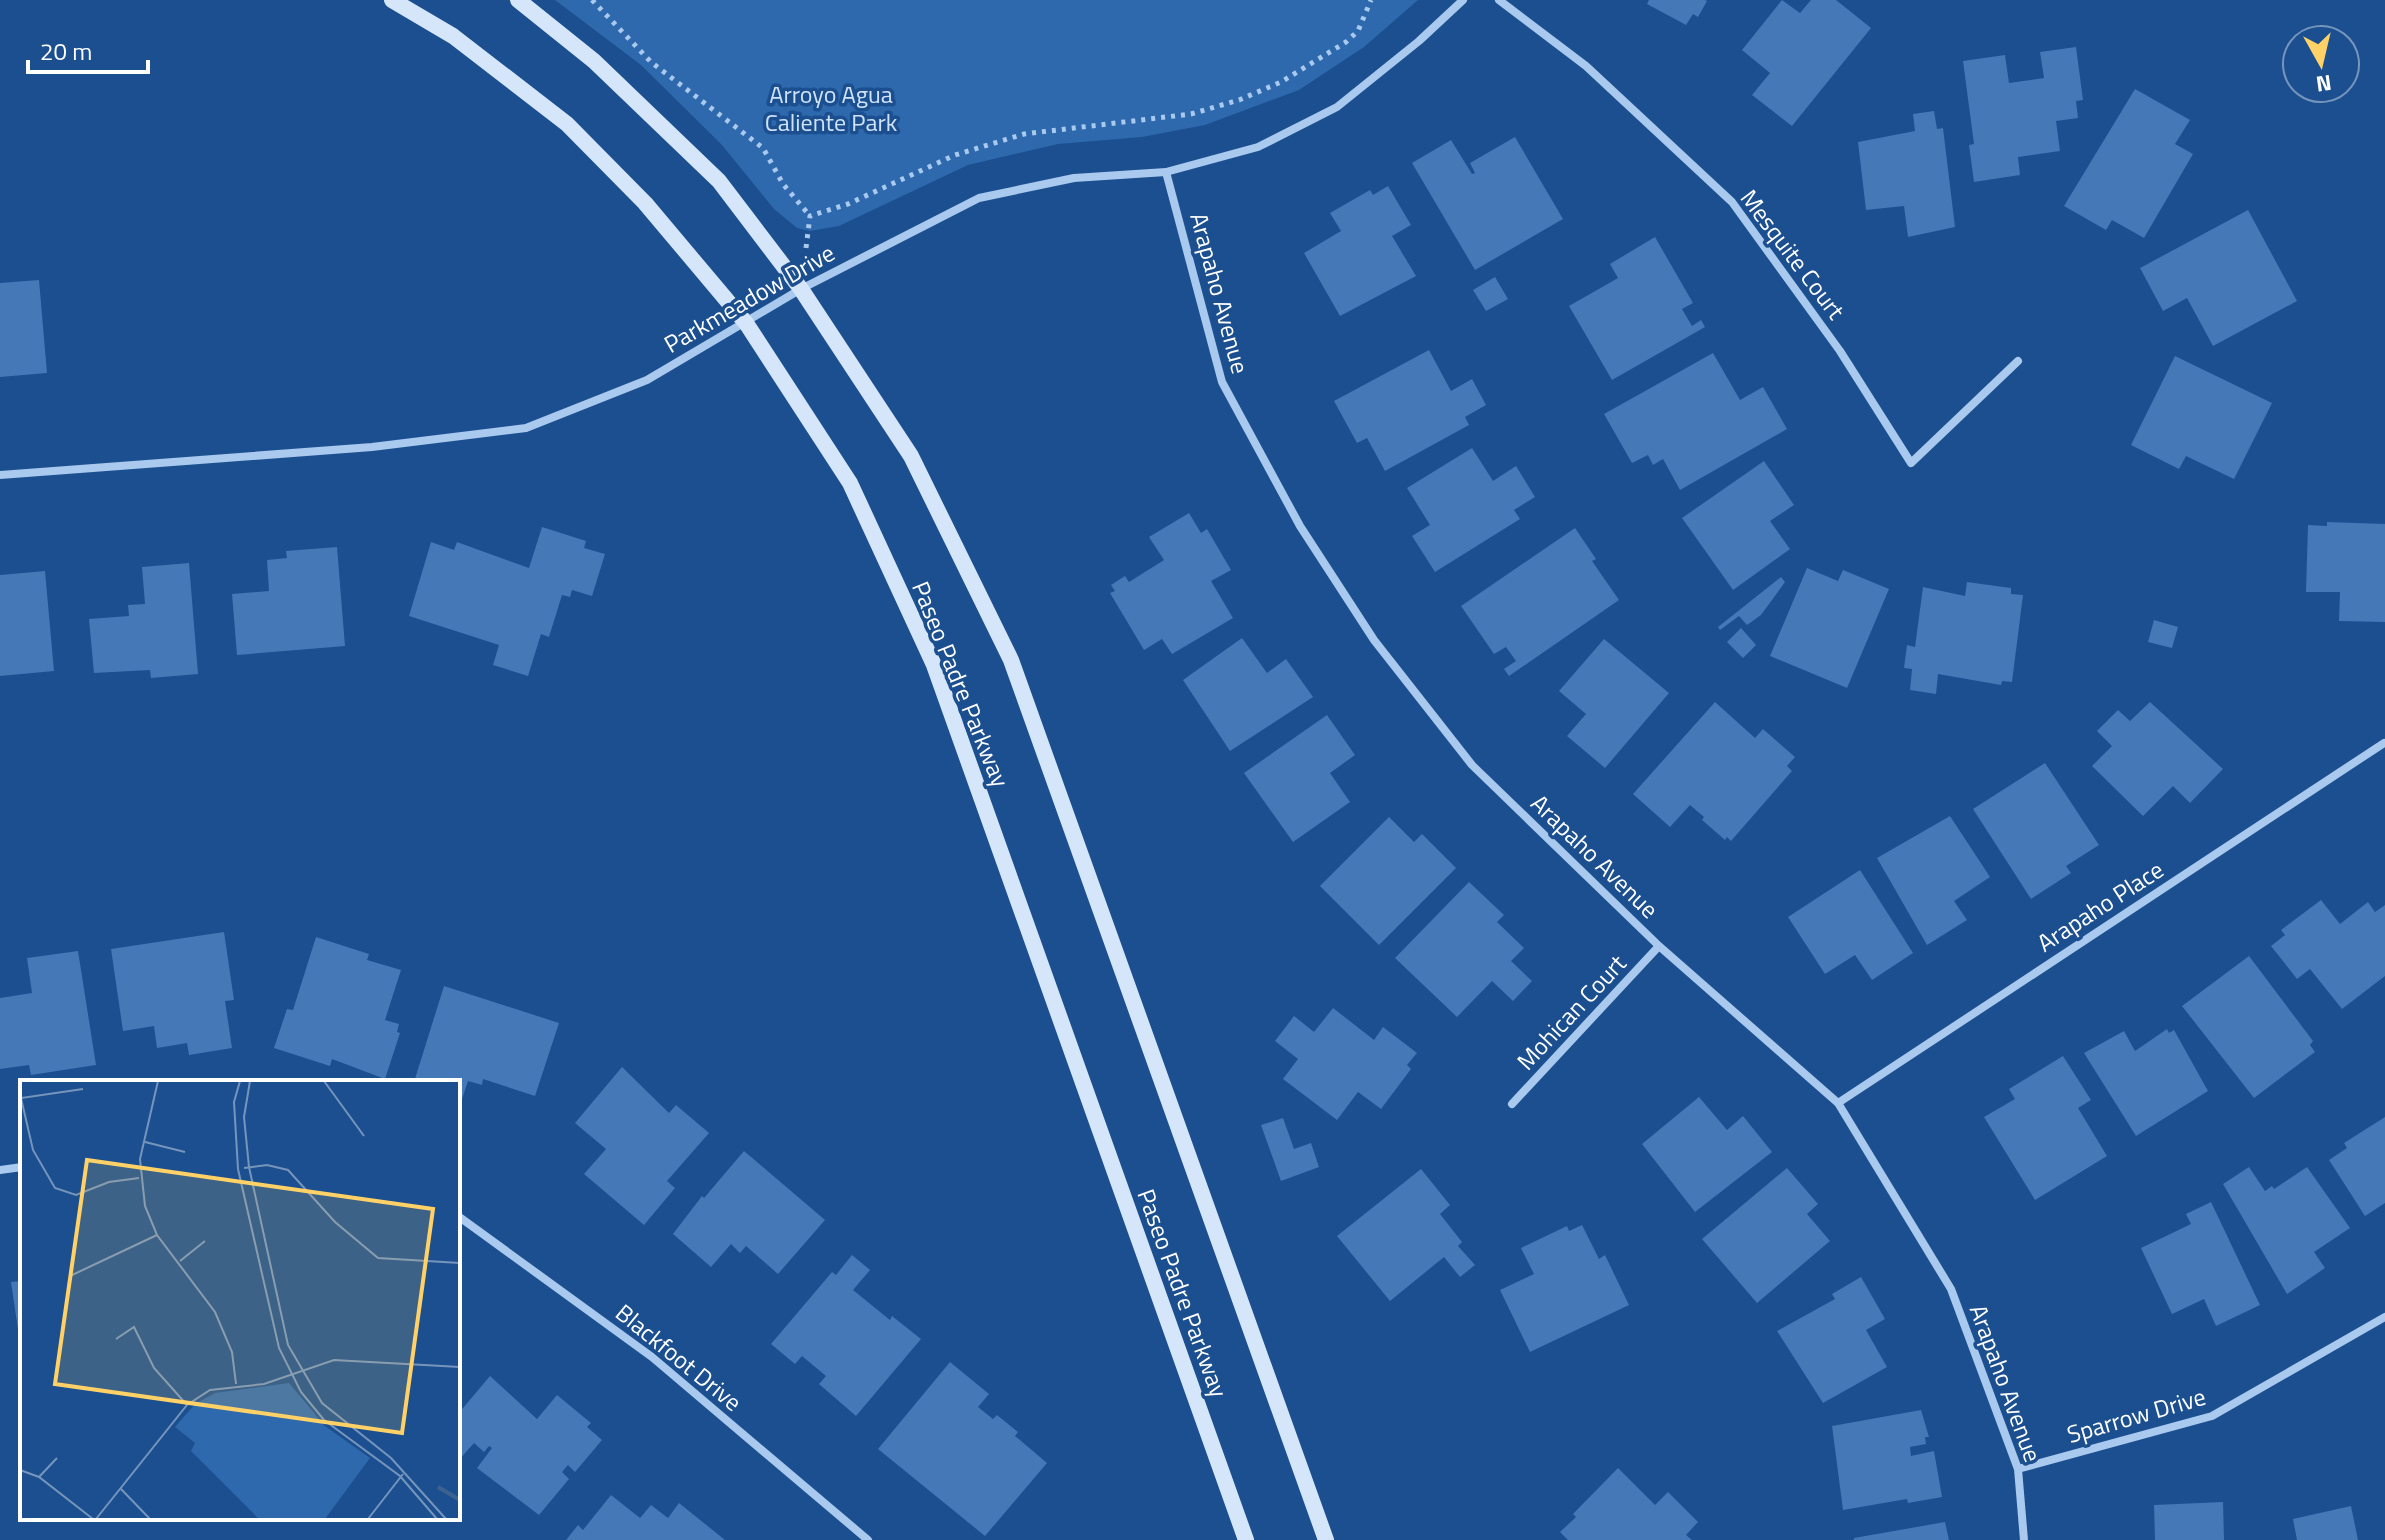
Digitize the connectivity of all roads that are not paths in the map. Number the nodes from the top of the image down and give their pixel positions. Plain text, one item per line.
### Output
1 (392, 0) edge
2 (518, 0) edge
3 (1463, 0) edge
4 (1499, 0) edge
5 (1166, 172) junction
6 (801, 289) junction
7 (746, 323) junction
8 (2018, 361) dead end
9 (0, 475) edge
10 (2384, 743) edge
11 (1659, 946) junction
12 (1838, 1103) junction
13 (1512, 1104) dead end
14 (20, 1167) edge
15 (0, 1170) edge
16 (460, 1217) edge
17 (2385, 1317) edge
18 (2018, 1469) junction
19 (868, 1540) edge
20 (1246, 1540) edge
21 (1326, 1540) edge
22 (2024, 1540) edge

1 - 7 main road, Paseo Padre Parkway
2 - 6 main road, Paseo Padre Parkway
3 - 5 street, Parkmeadow Drive
4 - 8 street, Mesquite Court
5 - 6 street, Parkmeadow Drive
5 - 11 street, Arapaho Avenue
6 - 7 street, Parkmeadow Drive
6 - 21 main road, Paseo Padre Parkway
7 - 9 street, Parkmeadow Drive
7 - 20 main road, Paseo Padre Parkway
10 - 12 street, Arapaho Place
11 - 12 street, Arapaho Avenue
11 - 13 street, Mohican Court
12 - 18 street, Arapaho Avenue
14 - 15 street
16 - 19 street, Blackfoot Drive
17 - 18 street, Sparrow Drive
18 - 22 street, Arapaho Avenue

